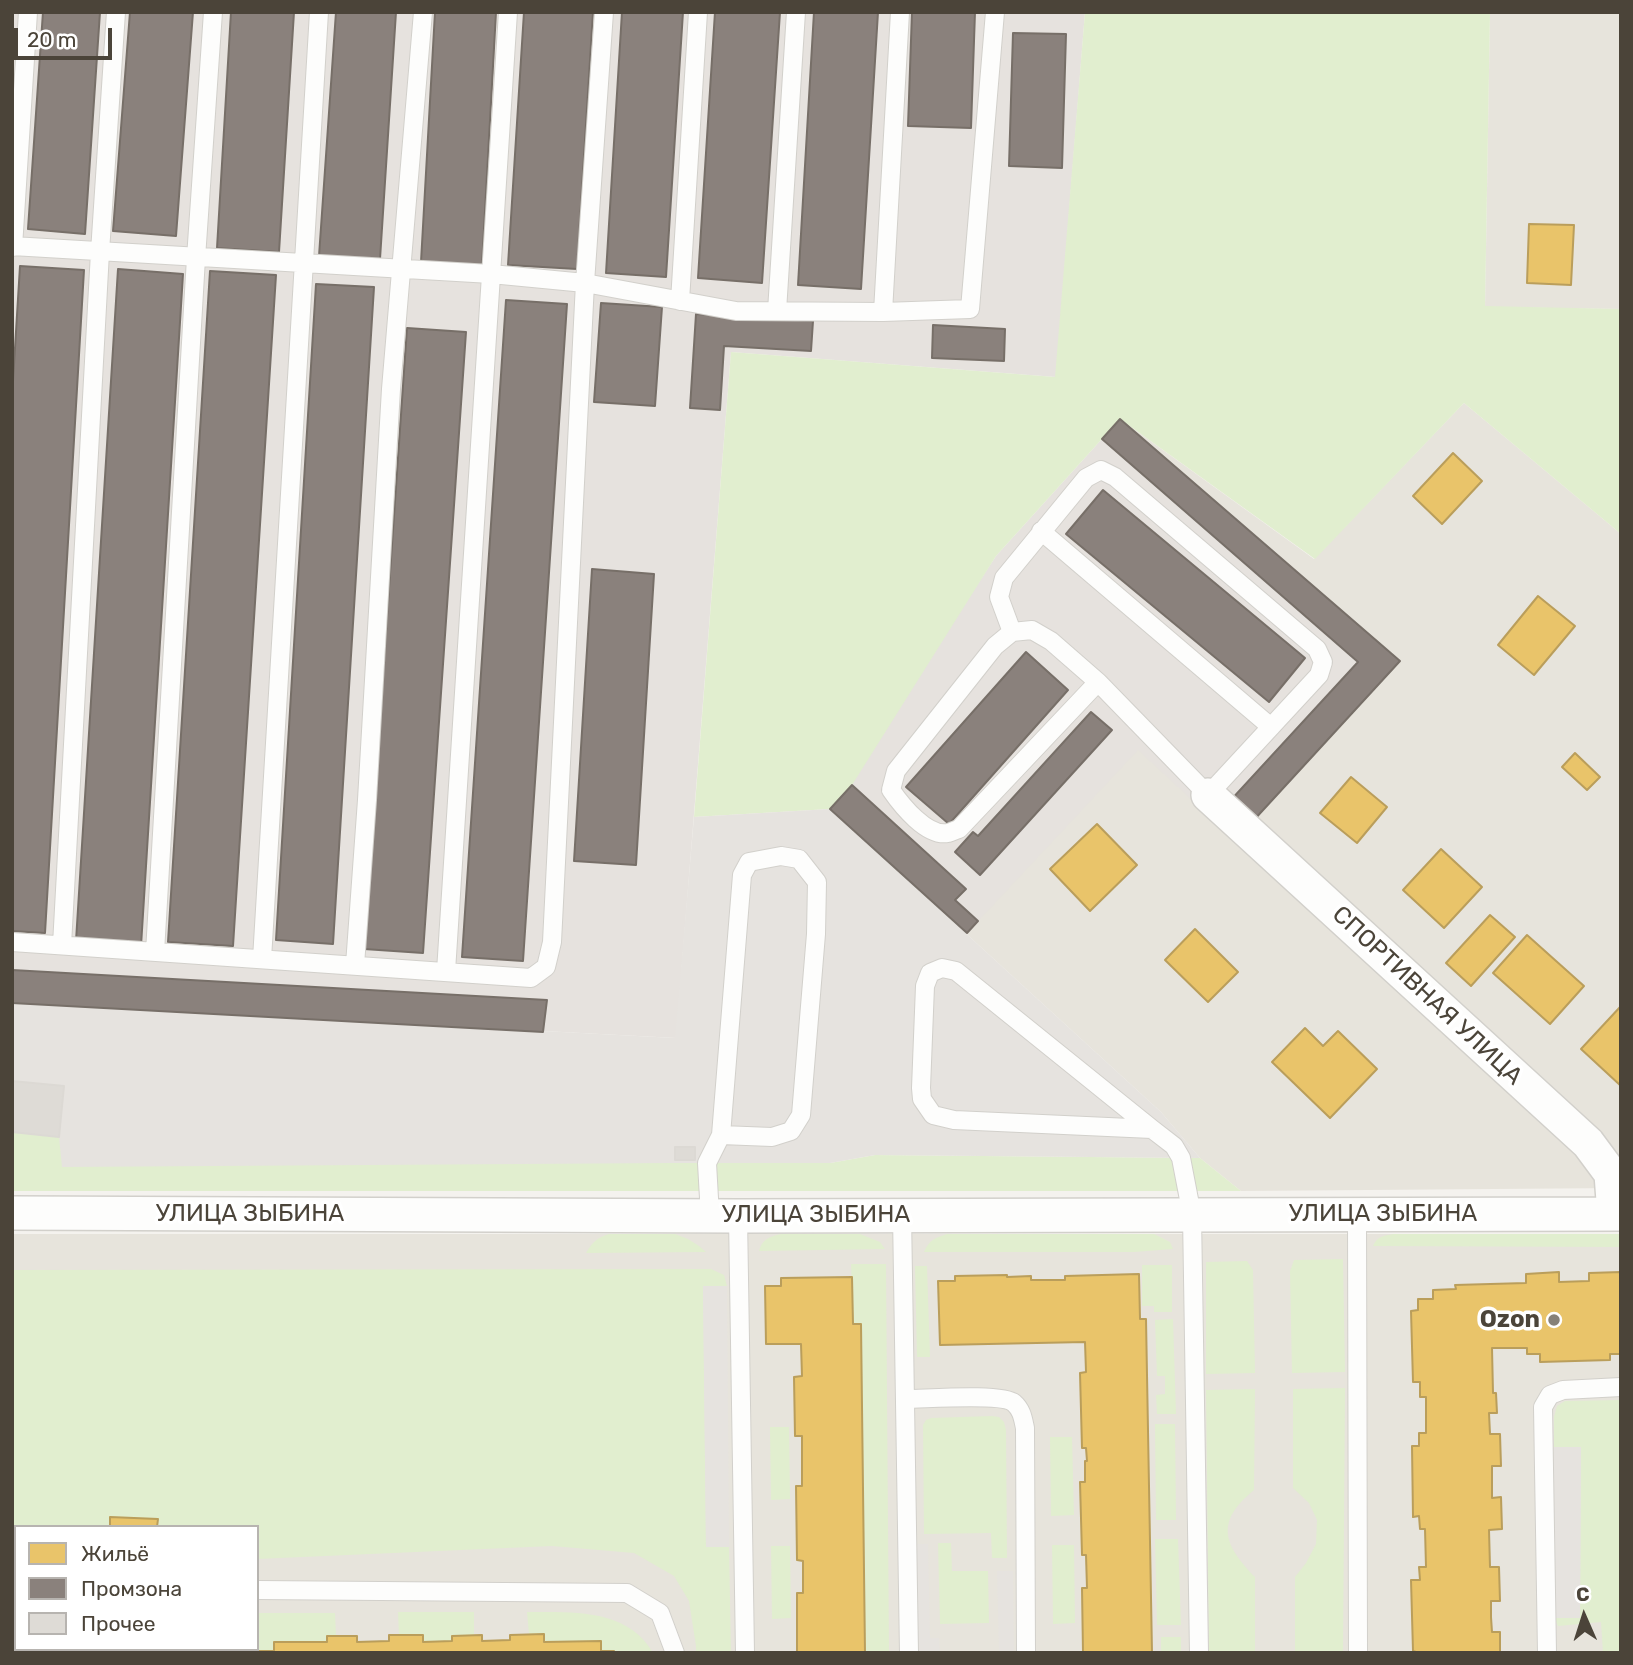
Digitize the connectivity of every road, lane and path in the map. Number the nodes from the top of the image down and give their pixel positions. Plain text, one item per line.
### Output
1 (28, 12) edge
2 (116, 12) edge
3 (213, 12) edge
4 (319, 12) edge
5 (423, 12) edge
6 (508, 12) edge
7 (604, 12) edge
8 (698, 12) edge
9 (796, 12) edge
10 (900, 12) edge
11 (995, 12) edge
12 (13, 246) edge
13 (100, 252) junction
14 (196, 258) junction
15 (304, 265) junction
16 (400, 268) junction
17 (491, 274) junction
18 (585, 283) junction
19 (680, 301) junction
20 (777, 311) junction
21 (883, 312) junction
22 (1041, 531) junction
23 (1012, 632) junction
24 (1098, 682) junction
25 (1271, 727) junction
26 (1208, 795) junction
27 (12, 942) edge
28 (62, 945) junction
29 (155, 952) junction
30 (262, 959) junction
31 (355, 965) junction
32 (446, 971) junction
33 (1152, 1129) junction
34 (721, 1135) junction
35 (12, 1213) edge
36 (902, 1214) junction
37 (1357, 1214) junction
38 (1617, 1214) edge
39 (1192, 1215) junction
40 (724, 1216) junction
41 (1621, 1387) edge
42 (906, 1399) junction
43 (259, 1590) edge
44 (675, 1653) edge
45 (745, 1653) edge
46 (909, 1653) edge
47 (1026, 1653) edge
48 (1199, 1653) edge
49 (1357, 1653) edge
50 (1546, 1653) edge

1 - 12 lane
2 - 13 lane
3 - 14 lane
4 - 15 lane
5 - 16 lane
6 - 17 lane
7 - 18 lane
8 - 19 lane
9 - 20 lane
10 - 21 lane
11 - 21 lane
12 - 13 lane
13 - 14 lane
13 - 28 lane
14 - 15 lane
14 - 29 lane
15 - 16 lane
15 - 30 lane
16 - 17 lane
16 - 31 lane
17 - 18 lane
17 - 32 lane
18 - 19 lane
18 - 32 lane
19 - 20 lane
20 - 21 lane
22 - 23 lane
22 - 25 lane
22 - 25 lane
23 - 24 lane
23 - 24 lane
24 - 26 lane
25 - 26 lane
26 - 38 street, СПОРТИВНАЯ УЛИЦА
27 - 28 lane
28 - 29 lane
29 - 30 lane
30 - 31 lane
31 - 32 lane
33 - 33 lane
33 - 39 lane
34 - 34 lane
34 - 40 lane
35 - 40 street, УЛИЦА ЗЫБИНА
36 - 39 street, УЛИЦА ЗЫБИНА
36 - 40 street, УЛИЦА ЗЫБИНА
36 - 42 lane
37 - 38 street, УЛИЦА ЗЫБИНА
37 - 39 street, УЛИЦА ЗЫБИНА
37 - 49 lane
39 - 48 lane
40 - 45 lane
41 - 50 lane
42 - 46 lane
42 - 47 lane
43 - 44 lane

